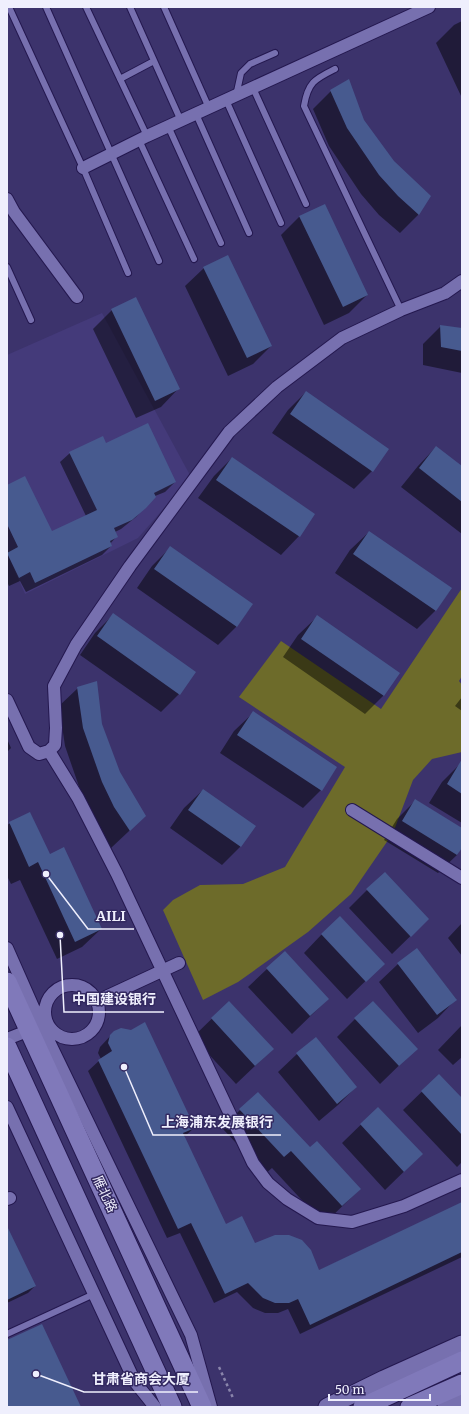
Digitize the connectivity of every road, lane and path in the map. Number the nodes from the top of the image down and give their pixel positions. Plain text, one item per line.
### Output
1 (9, 7) edge
2 (46, 7) edge
3 (86, 7) edge
4 (130, 7) edge
5 (164, 7) edge
6 (429, 7) edge
7 (275, 53) dead end
8 (154, 61) junction
9 (335, 69) dead end
10 (120, 78) junction
11 (253, 88) junction
12 (231, 98) junction
13 (209, 108) junction
14 (196, 114) junction
15 (181, 121) junction
16 (168, 126) junction
17 (143, 138) junction
18 (111, 153) junction
19 (83, 168) junction
20 (7, 199) edge
21 (306, 204) dead end
22 (281, 223) dead end
23 (249, 233) dead end
24 (221, 243) dead end
25 (194, 259) dead end
26 (159, 261) dead end
27 (7, 267) edge
28 (128, 272) dead end
29 (462, 281) edge
30 (77, 297) dead end
31 (401, 310) junction
32 (31, 320) dead end
33 (7, 700) edge
34 (49, 751) junction
35 (352, 810) dead end
36 (462, 878) edge
37 (7, 948) edge
38 (179, 963) dead end
39 (162, 970) junction
40 (7, 982) edge
41 (97, 1001) junction
42 (39, 1026) junction
43 (7, 1039) edge
44 (7, 1047) edge
45 (7, 1107) edge
46 (462, 1180) edge
47 (94, 1294) junction
48 (7, 1334) edge
49 (462, 1344) edge
50 (462, 1361) edge
51 (219, 1368) dead end
52 (462, 1384) edge
53 (233, 1398) dead end
54 (462, 1400) edge
55 (155, 1407) edge
56 (172, 1407) edge
57 (202, 1407) edge
58 (211, 1407) edge
59 (326, 1407) edge
60 (363, 1407) edge
61 (410, 1407) edge
62 (446, 1407) edge

1 - 19 lane
2 - 18 lane
3 - 10 lane
4 - 8 lane
5 - 13 lane
6 - 11 street
7 - 12 lane
8 - 10 lane
8 - 15 lane
9 - 31 lane
10 - 17 lane
11 - 12 street
11 - 21 lane
12 - 13 street
12 - 22 lane
13 - 14 street
14 - 15 street
14 - 23 lane
15 - 16 street
16 - 17 street
16 - 24 lane
17 - 18 street
17 - 25 lane
18 - 19 street
18 - 26 lane
19 - 28 lane
20 - 30 street
27 - 32 lane
29 - 31 street
31 - 34 street
33 - 34 street
34 - 39 street
35 - 36 street
37 - 42 street
38 - 39 street
39 - 41 street
39 - 46 street
40 - 42 main road, 雁北路
41 - 42 street
41 - 42 street
42 - 43 street
42 - 57 main road, 雁北路
42 - 58 street
44 - 56 main road
45 - 47 street
47 - 48 lane
47 - 55 street
49 - 59 main road
50 - 60 main road
51 - 53 path
52 - 61 main road
54 - 62 main road

